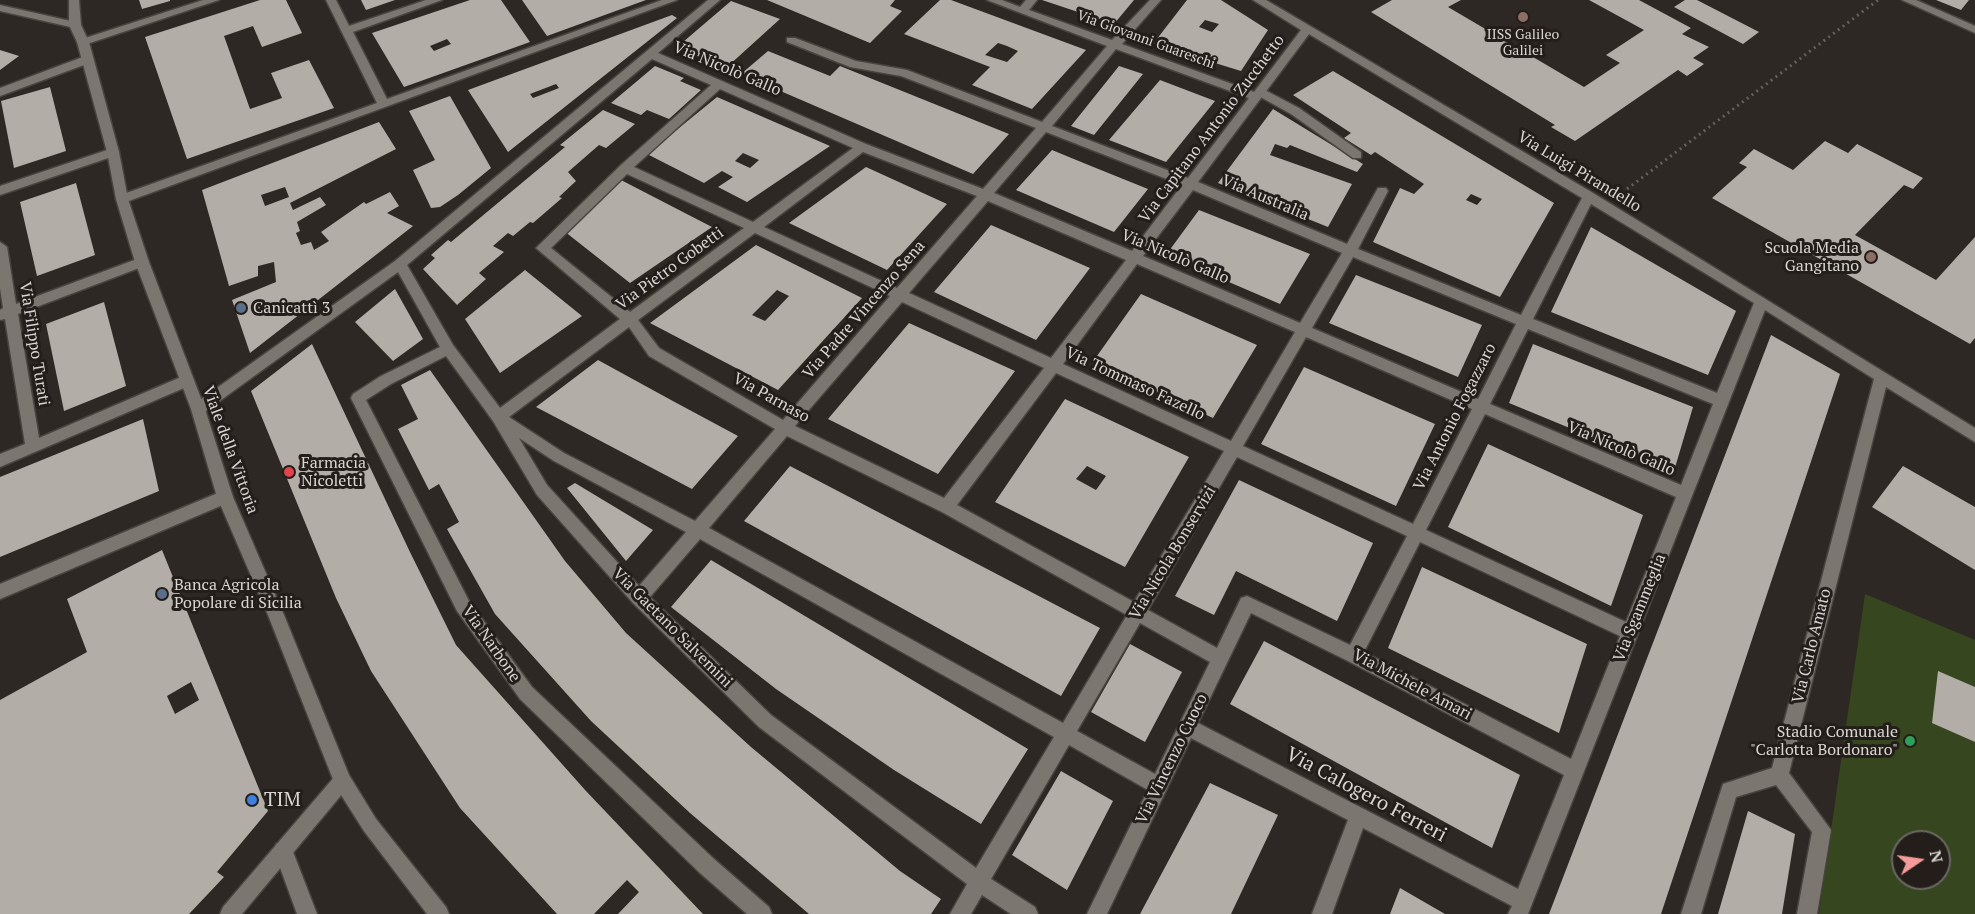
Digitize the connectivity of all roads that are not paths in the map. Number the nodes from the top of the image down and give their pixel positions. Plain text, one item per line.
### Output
1 (74, 0) edge
2 (214, 0) edge
3 (331, 0) edge
4 (437, 0) edge
5 (672, 0) edge
6 (715, 0) edge
7 (992, 0) edge
8 (1032, 0) edge
9 (1156, 0) edge
10 (1258, 0) edge
11 (1907, 0) edge
12 (0, 8) edge
13 (1022, 11) junction
14 (75, 25) junction
15 (1307, 29) junction
16 (347, 30) junction
17 (1975, 30) edge
18 (791, 40) dead end
19 (83, 42) junction
20 (1115, 44) junction
21 (650, 54) junction
22 (88, 60) junction
23 (720, 83) junction
24 (0, 92) edge
25 (1259, 94) junction
26 (384, 105) junction
27 (1044, 127) junction
28 (862, 147) junction
29 (113, 152) junction
30 (1357, 155) dead end
31 (625, 168) junction
32 (1191, 184) junction
33 (0, 191) edge
34 (1382, 191) dead end
35 (986, 195) junction
36 (1589, 196) junction
37 (122, 199) junction
38 (754, 227) junction
39 (0, 246) edge
40 (1350, 251) junction
41 (1135, 258) junction
42 (142, 262) junction
43 (400, 264) junction
44 (900, 295) junction
45 (1761, 302) junction
46 (5, 313) edge
47 (630, 319) junction
48 (1524, 321) junction
49 (1304, 330) junction
50 (448, 349) junction
51 (1054, 366) junction
52 (1882, 376) junction
53 (186, 381) junction
54 (1721, 401) junction
55 (1480, 407) junction
56 (198, 409) junction
57 (498, 417) junction
58 (785, 428) junction
59 (1975, 436) edge
60 (33, 447) junction
61 (1234, 450) junction
62 (0, 461) edge
63 (1685, 494) junction
64 (225, 497) junction
65 (947, 507) junction
66 (698, 530) junction
67 (1416, 533) junction
68 (0, 592) edge
69 (639, 598) junction
70 (1247, 603) joint
71 (1138, 612) junction
72 (1630, 632) junction
73 (1354, 655) junction
74 (1221, 658) junction
75 (1188, 727) junction
76 (1066, 734) junction
77 (1575, 771) junction
78 (1779, 776) junction
79 (342, 781) junction
80 (1159, 786) junction
81 (1358, 817) junction
82 (283, 851) junction
83 (979, 882) junction
84 (1521, 908) edge
85 (230, 914) edge
86 (307, 914) edge
87 (439, 914) edge
88 (762, 914) edge
89 (960, 914) edge
90 (1028, 914) edge
91 (1097, 914) edge
92 (1322, 914) edge
93 (1691, 914) edge
94 (1807, 914) edge

1 - 14 street, Viale della Vittoria
2 - 19 street
3 - 16 street
4 - 16 street
5 - 26 street
6 - 21 street
7 - 13 street, Via Giovanni Guareschi
8 - 13 street
9 - 20 street, Via Padre Vincenzo Sena
10 - 15 street, Via Luigi Pirandello
11 - 17 street
12 - 14 street
13 - 20 street, Via Giovanni Guareschi
14 - 19 street, Viale della Vittoria
15 - 25 street, Via Capitano Antonio Zucchetto
15 - 36 street, Via Luigi Pirandello
16 - 26 street
18 - 27 street, Via Australia
19 - 22 street, Viale della Vittoria
20 - 25 street, Via Giovanni Guareschi
20 - 27 street, Via Padre Vincenzo Sena
21 - 23 street, Via Nicolò Gallo
21 - 43 street
22 - 24 street
22 - 29 street, Viale della Vittoria
23 - 28 street, Via Nicolò Gallo
23 - 31 street, Via Parnaso
25 - 30 street, Via Giovanni Guareschi
25 - 32 street, Via Capitano Antonio Zucchetto
26 - 37 street
27 - 32 street, Via Australia
27 - 35 street, Via Padre Vincenzo Sena
28 - 35 street, Via Nicolò Gallo
28 - 38 street, Via Pietro Gobetti
29 - 33 street
29 - 37 street, Viale della Vittoria
31 - 38 street, Via Tommaso Fazello
31 - 47 street, Via Parnaso
32 - 40 street, Via Australia
32 - 41 street, Via Capitano Antonio Zucchetto
34 - 40 street, Via Nicola Bonservizi
35 - 41 street, Via Nicolò Gallo
35 - 44 street, Via Padre Vincenzo Sena
36 - 45 street, Via Luigi Pirandello
36 - 48 street, Via Antonio Fogazzaro
37 - 42 street, Viale della Vittoria
38 - 44 street, Via Tommaso Fazello
38 - 47 street, Via Pietro Gobetti
39 - 46 street, Via Filippo Turati
40 - 48 street, Via Australia
40 - 49 street, Via Nicola Bonservizi
41 - 49 street, Via Nicolò Gallo
41 - 51 street, Via Capitano Antonio Zucchetto
42 - 46 street
42 - 53 street, Viale della Vittoria
43 - 50 street, Via Gaetano Salvemini
43 - 56 street
44 - 51 street, Via Tommaso Fazello
44 - 58 street, Via Padre Vincenzo Sena
45 - 52 street, Via Luigi Pirandello
45 - 54 street, Via Sgammeglia
46 - 60 street, Via Filippo Turati
47 - 57 street, Via Pietro Gobetti
47 - 58 street, Via Parnaso
48 - 54 street, Via Australia
48 - 55 street, Via Antonio Fogazzaro
49 - 55 street, Via Nicolò Gallo
49 - 61 street, Via Nicola Bonservizi
50 - 57 street, Via Gaetano Salvemini
50 - 88 street, Via Narbone
51 - 61 street, Via Tommaso Fazello
51 - 65 street, Via Capitano Antonio Zucchetto
52 - 59 street, Via Luigi Pirandello
52 - 78 street, Via Carlo Amato
53 - 56 street, Viale della Vittoria
53 - 60 street
54 - 63 street, Via Sgammeglia
55 - 63 street, Via Nicolò Gallo
55 - 67 street, Via Antonio Fogazzaro
56 - 64 street, Viale della Vittoria
57 - 66 street
57 - 69 street, Via Gaetano Salvemini
58 - 65 street, Via Parnaso
58 - 66 street, Via Padre Vincenzo Sena
60 - 62 street
61 - 67 street, Via Tommaso Fazello
61 - 71 street, Via Nicola Bonservizi
63 - 72 street, Via Sgammeglia
64 - 68 street
64 - 79 street, Viale della Vittoria
65 - 71 street, Via Parnaso
66 - 69 street, Via Padre Vincenzo Sena
66 - 76 street
67 - 72 street, Via Tommaso Fazello
67 - 73 street, Via Antonio Fogazzaro
69 - 83 street, Via Gaetano Salvemini
70 - 73 street, Via Michele Amari
70 - 74 street, Via Vincenzo Cuoco
71 - 74 street, Via Parnaso
71 - 76 street, Via Nicola Bonservizi
72 - 77 street, Via Sgammeglia
73 - 77 street, Via Michele Amari
74 - 75 street, Via Vincenzo Cuoco
75 - 80 street, Via Vincenzo Cuoco
75 - 81 street, Via Calogero Ferreri
76 - 80 street
76 - 83 street, Via Nicola Bonservizi
77 - 84 street, Via Sgammeglia
78 - 93 street
78 - 94 street
79 - 82 street
79 - 87 street, Viale della Vittoria
80 - 91 street, Via Vincenzo Cuoco
81 - 84 street, Via Calogero Ferreri
81 - 92 street
82 - 85 street
82 - 86 street
83 - 89 street, Via Nicola Bonservizi
83 - 90 street, Via Gaetano Salvemini

